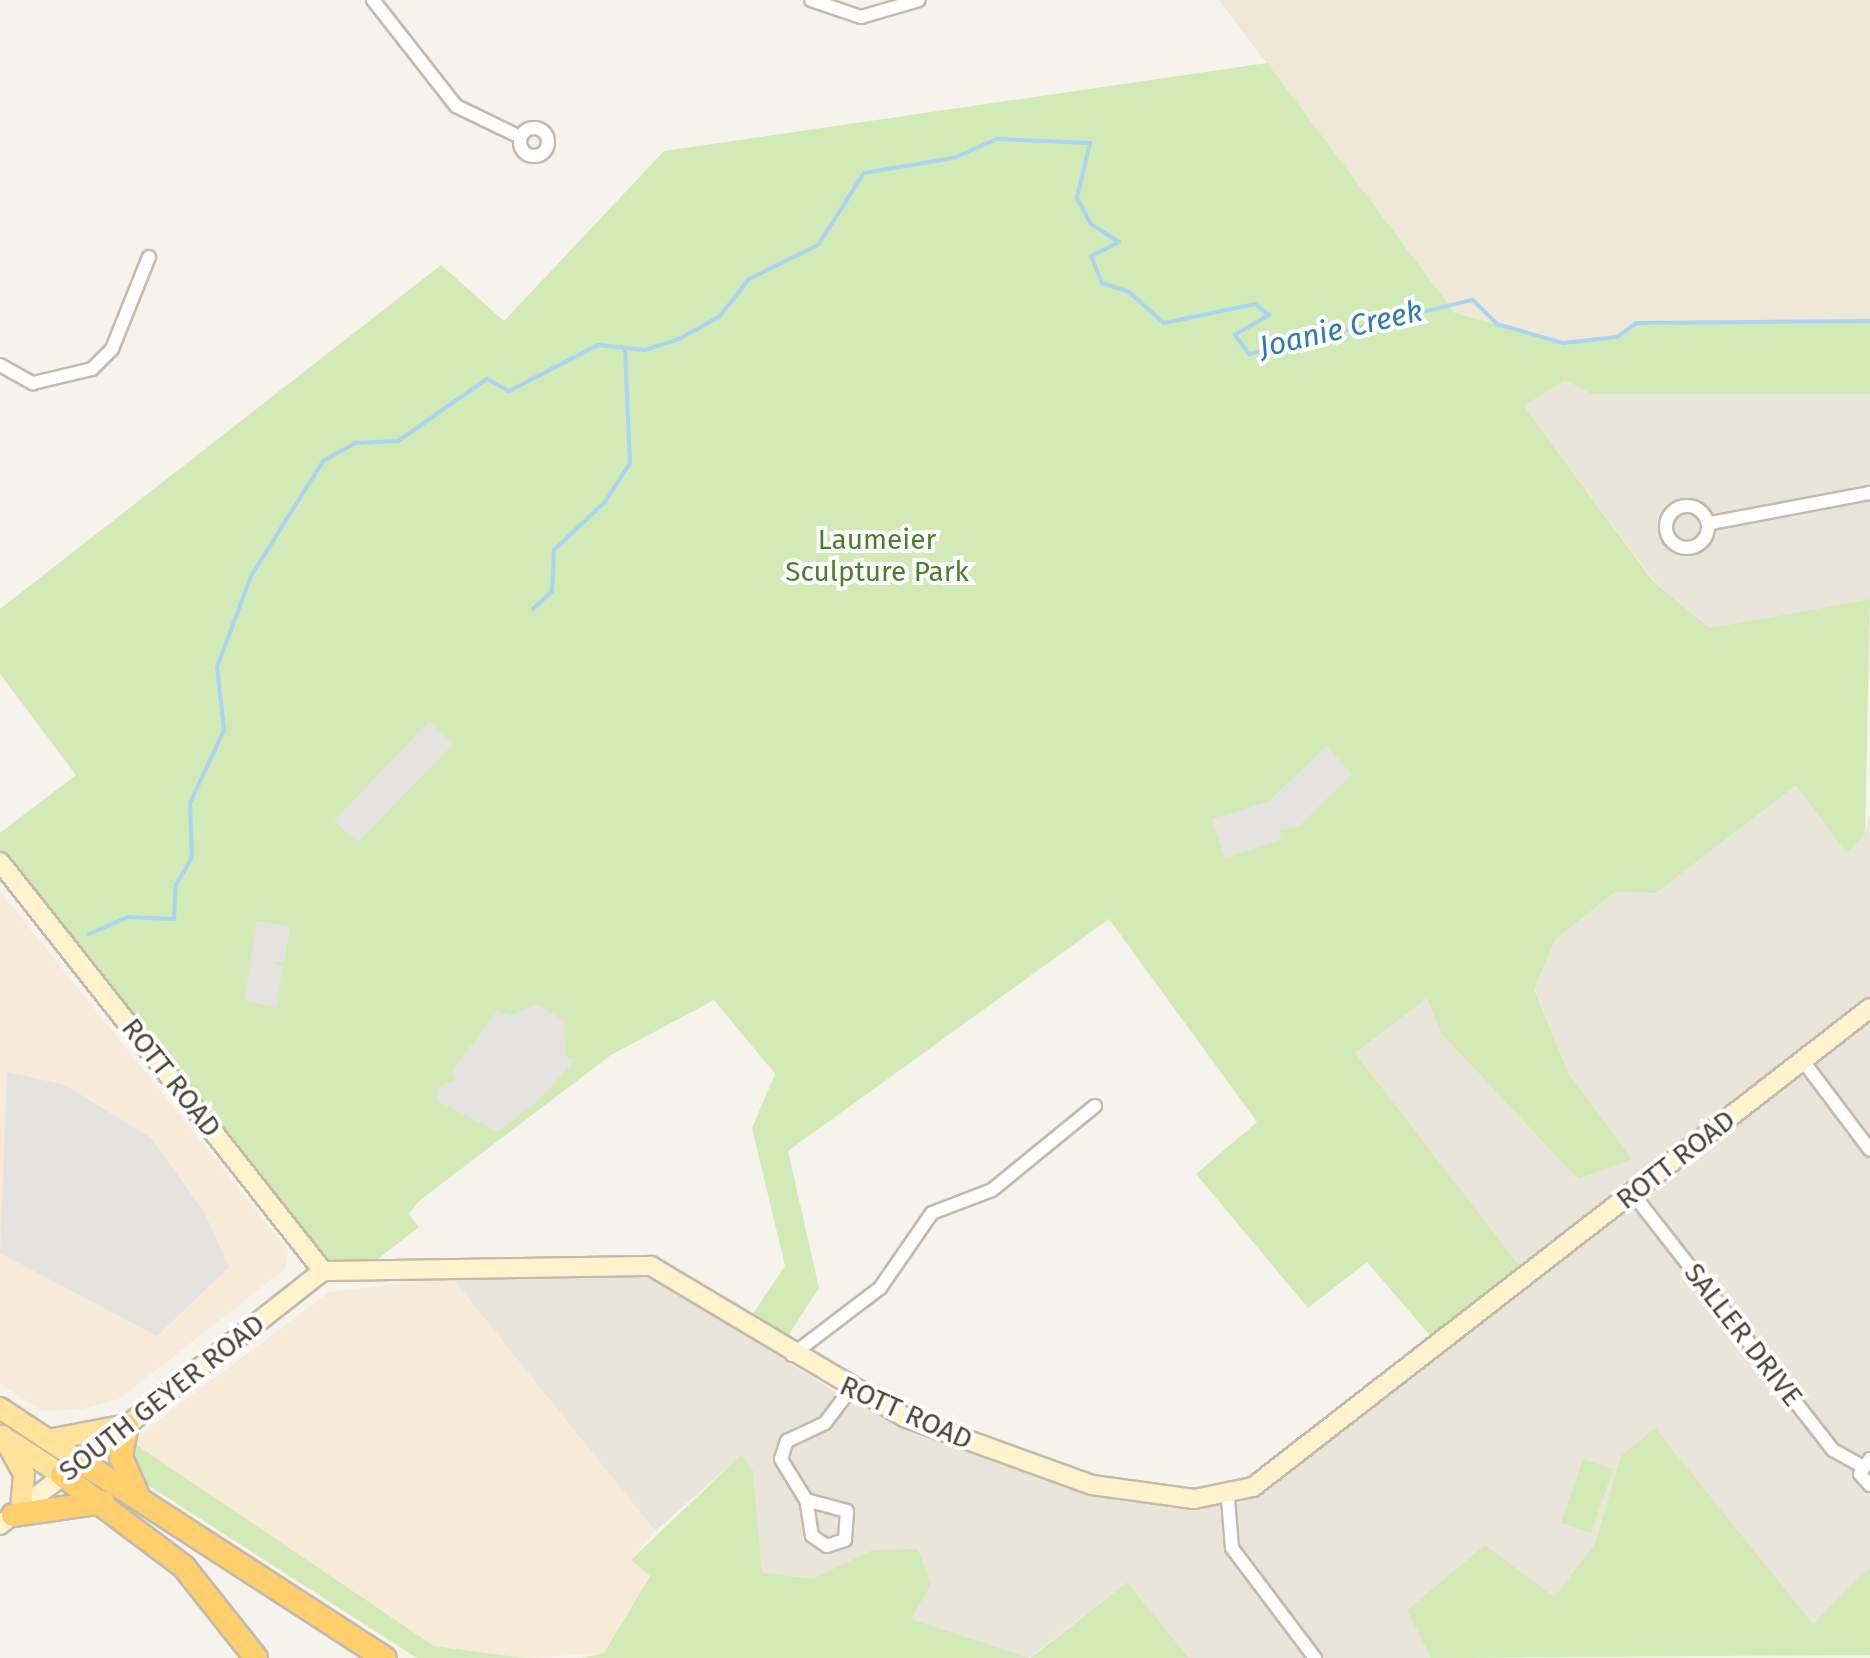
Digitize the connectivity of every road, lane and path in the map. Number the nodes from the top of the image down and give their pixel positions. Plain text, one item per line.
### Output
1 (373, 0) edge
2 (811, 0) edge
3 (920, 0) edge
4 (520, 137) dead end
5 (150, 257) dead end
6 (0, 365) edge
7 (1870, 493) edge
8 (1711, 523) dead end
9 (0, 862) edge
10 (1870, 1008) edge
11 (1803, 1061) junction
12 (1095, 1106) dead end
13 (1870, 1150) edge
14 (1633, 1194) junction
15 (323, 1270) junction
16 (792, 1356) junction
17 (849, 1390) junction
18 (0, 1408) edge
19 (127, 1424) junction
20 (2, 1436) edge
21 (48, 1440) junction
22 (1866, 1462) edge
23 (71, 1468) junction
24 (1870, 1486) edge
25 (1228, 1499) junction
26 (141, 1500) junction
27 (806, 1500) dead end
28 (103, 1502) junction
29 (11, 1516) edge
30 (256, 1658) edge
31 (385, 1658) edge
32 (1315, 1658) edge

1 - 4 street
2 - 3 street
5 - 6 street
7 - 8 street
9 - 15 street, ROTT ROAD
10 - 11 street, ROTT ROAD
11 - 13 street
11 - 14 street, ROTT ROAD
12 - 16 street
14 - 22 street, SALLER DRIVE
14 - 25 street, ROTT ROAD
15 - 16 street, ROTT ROAD
15 - 19 street, SOUTH GEYER ROAD
16 - 17 street, ROTT ROAD
17 - 25 street, ROTT ROAD
17 - 27 street
18 - 21 main road
19 - 21 main road
19 - 23 street, SOUTH GEYER ROAD
19 - 26 highway
20 - 23 main road
20 - 29 main road
21 - 23 main road
22 - 24 street, SALLER DRIVE
23 - 26 highway
23 - 28 highway
23 - 29 street, SOUTH GEYER ROAD
25 - 32 street
26 - 31 highway
28 - 29 highway
28 - 30 highway

